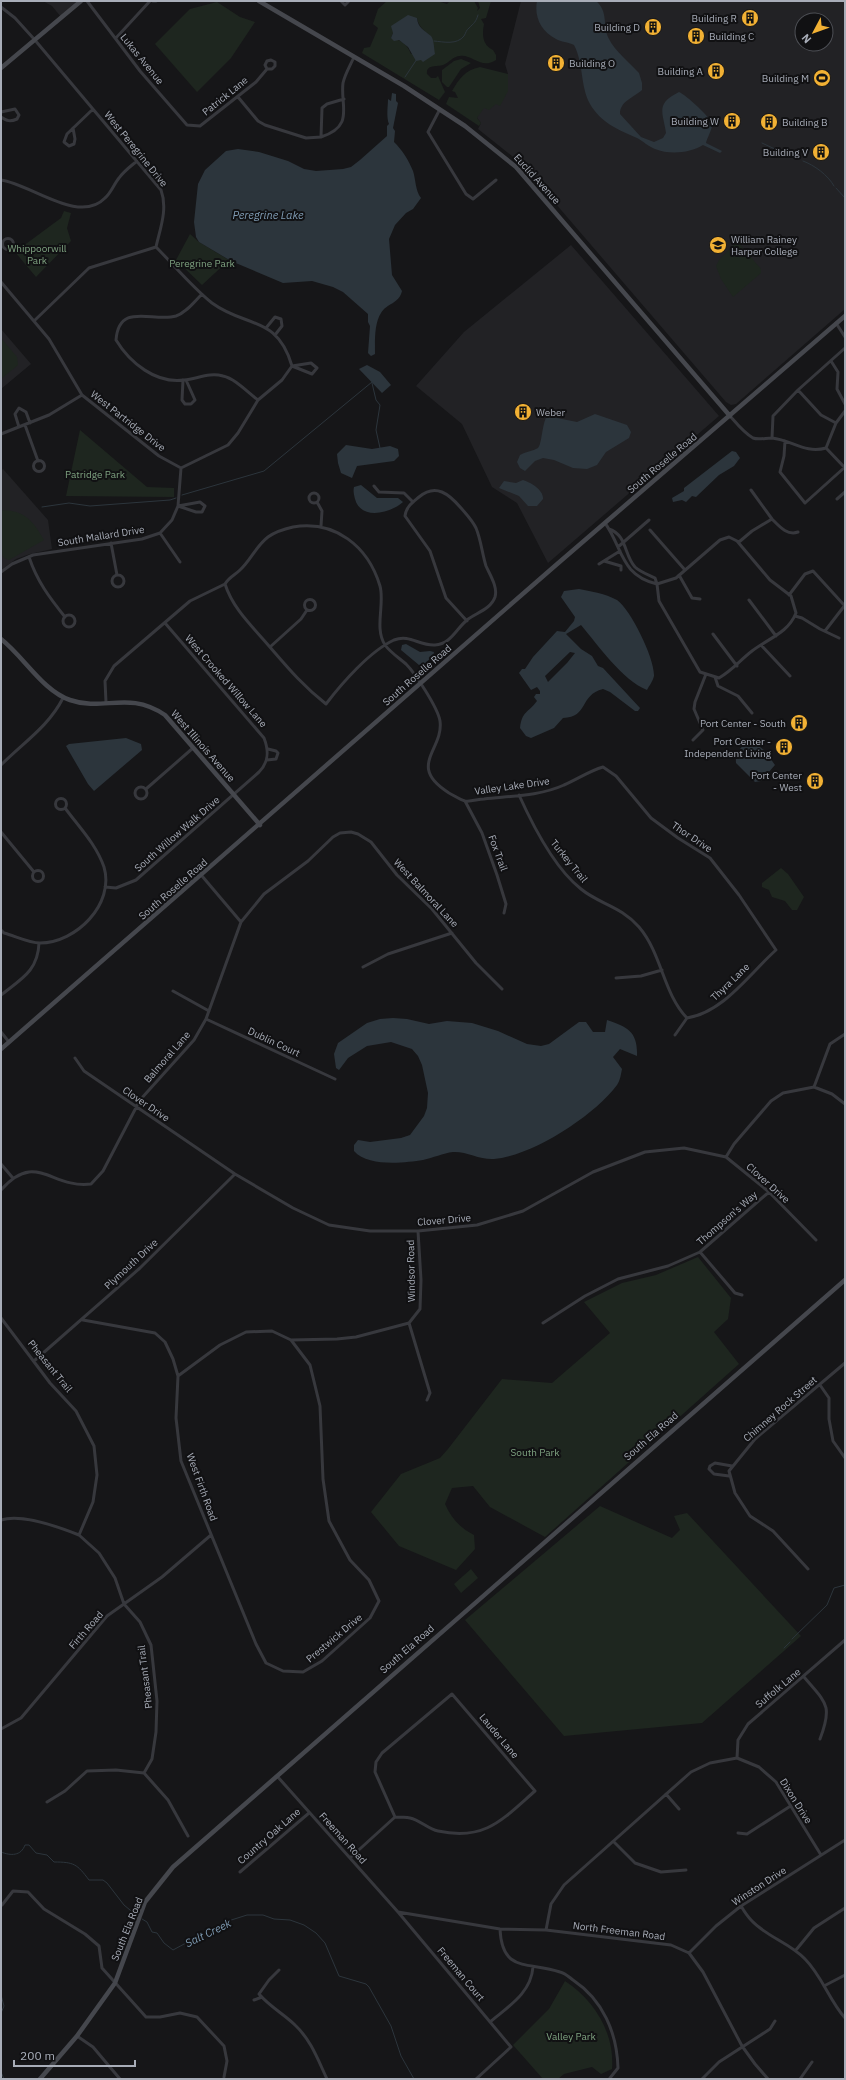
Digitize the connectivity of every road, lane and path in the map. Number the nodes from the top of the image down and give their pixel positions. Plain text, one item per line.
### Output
1 (81, 1) edge
2 (87, 1) edge
3 (150, 1) edge
4 (259, 1) edge
5 (341, 1) edge
6 (349, 1) edge
7 (1, 7) edge
8 (116, 38) junction
9 (34, 39) junction
10 (354, 57) junction
11 (1, 68) edge
12 (267, 69) dead end
13 (238, 97) junction
14 (344, 100) junction
15 (93, 109) junction
16 (440, 109) junction
17 (1, 112) edge
18 (1, 117) edge
19 (187, 125) joint
20 (73, 128) junction
21 (321, 137) junction
22 (137, 161) junction
23 (1, 180) edge
24 (496, 180) dead end
25 (156, 247) junction
26 (4, 248) dead end
27 (1, 251) edge
28 (1, 282) edge
29 (202, 294) junction
30 (845, 316) edge
31 (34, 321) junction
32 (836, 323) junction
33 (266, 328) junction
34 (275, 335) junction
35 (845, 337) edge
36 (845, 348) edge
37 (830, 361) junction
38 (292, 366) junction
39 (185, 380) junction
40 (798, 390) junction
41 (82, 395) junction
42 (258, 400) junction
43 (845, 404) edge
44 (845, 411) edge
45 (730, 416) junction
46 (30, 423) junction
47 (836, 423) junction
48 (25, 425) junction
49 (19, 427) junction
50 (1, 434) edge
51 (772, 438) junction
52 (785, 441) junction
53 (826, 448) junction
54 (38, 461) dead end
55 (181, 468) junction
56 (845, 468) edge
57 (374, 486) dead end
58 (752, 490) dead end
59 (845, 492) edge
60 (837, 499) dead end
61 (317, 502) dead end
62 (413, 502) junction
63 (178, 506) junction
64 (772, 519) junction
65 (649, 520) dead end
66 (605, 523) junction
67 (321, 526) junction
68 (609, 529) junction
69 (650, 530) dead end
70 (798, 532) dead end
71 (160, 533) junction
72 (738, 542) junction
73 (111, 543) junction
74 (623, 543) junction
75 (619, 549) junction
76 (29, 557) junction
77 (180, 562) dead end
78 (602, 562) junction
79 (612, 563) junction
80 (616, 564) junction
81 (611, 567) dead end
82 (601, 568) dead end
83 (616, 570) dead end
84 (621, 570) dead end
85 (685, 570) junction
86 (1, 572) edge
87 (117, 575) dead end
88 (679, 575) junction
89 (225, 584) junction
90 (657, 584) junction
91 (789, 595) junction
92 (700, 599) dead end
93 (749, 600) dead end
94 (845, 605) edge
95 (307, 610) dead end
96 (795, 616) junction
97 (65, 617) junction
98 (467, 620) junction
99 (165, 623) junction
100 (825, 631) junction
101 (713, 634) dead end
102 (776, 636) junction
103 (839, 638) dead end
104 (1, 639) edge
105 (761, 645) junction
106 (385, 646) junction
107 (270, 647) junction
108 (737, 666) junction
109 (706, 674) junction
110 (790, 676) dead end
111 (715, 677) junction
112 (420, 684) junction
113 (63, 698) junction
114 (106, 702) junction
115 (752, 713) dead end
116 (693, 740) dead end
117 (193, 748) junction
118 (268, 749) junction
119 (268, 753) joint
120 (267, 760) junction
121 (1, 765) edge
122 (603, 767) joint
123 (146, 789) junction
124 (234, 795) junction
125 (519, 795) junction
126 (465, 801) junction
127 (65, 808) dead end
128 (260, 825) junction
129 (1, 832) edge
130 (351, 832) joint
131 (34, 872) dead end
132 (202, 876) junction
133 (105, 887) junction
134 (504, 914) dead end
135 (241, 922) junction
136 (1, 930) edge
137 (452, 933) junction
138 (39, 943) junction
139 (776, 950) joint
140 (363, 967) dead end
141 (662, 970) junction
142 (616, 978) dead end
143 (502, 989) dead end
144 (173, 991) dead end
145 (1, 995) edge
146 (209, 1011) junction
147 (687, 1018) junction
148 (206, 1019) junction
149 (1, 1032) edge
150 (845, 1034) edge
151 (675, 1035) dead end
152 (9, 1042) junction
153 (1, 1049) edge
154 (75, 1058) dead end
155 (335, 1080) dead end
156 (814, 1087) junction
157 (845, 1104) edge
158 (136, 1107) junction
159 (726, 1157) junction
160 (1, 1164) edge
161 (235, 1174) junction
162 (12, 1177) junction
163 (1, 1190) edge
164 (769, 1192) junction
165 (418, 1231) junction
166 (816, 1240) dead end
167 (700, 1252) junction
168 (845, 1280) edge
169 (742, 1296) dead end
170 (1, 1318) edge
171 (83, 1320) junction
172 (409, 1323) junction
173 (543, 1323) dead end
174 (291, 1340) junction
175 (34, 1361) junction
176 (845, 1363) edge
177 (178, 1376) junction
178 (820, 1385) junction
179 (427, 1400) dead end
180 (845, 1458) edge
181 (732, 1466) junction
182 (729, 1476) junction
183 (1, 1520) edge
184 (78, 1534) junction
185 (211, 1536) junction
186 (808, 1569) dead end
187 (124, 1604) junction
188 (845, 1641) edge
189 (804, 1677) junction
190 (1, 1729) edge
191 (820, 1740) dead end
192 (737, 1758) junction
193 (144, 1773) junction
194 (277, 1776) junction
195 (666, 1794) junction
196 (47, 1802) dead end
197 (790, 1807) junction
198 (679, 1808) dead end
199 (309, 1813) junction
200 (395, 1817) junction
201 (738, 1833) dead end
202 (188, 1836) dead end
203 (845, 1840) edge
204 (614, 1842) junction
205 (821, 1855) junction
206 (350, 1858) junction
207 (686, 1870) dead end
208 (240, 1872) dead end
209 (2, 1905) edge
210 (741, 1906) junction
211 (845, 1908) edge
212 (398, 1912) junction
213 (500, 1929) junction
214 (546, 1930) junction
215 (796, 1950) junction
216 (689, 1954) junction
217 (533, 1967) junction
218 (279, 1970) dead end
219 (845, 1975) edge
220 (116, 1983) junction
221 (824, 1986) junction
222 (262, 1997) junction
223 (254, 2000) dead end
224 (845, 2018) edge
225 (775, 2020) dead end
226 (490, 2022) junction
227 (77, 2036) junction
228 (742, 2046) junction
229 (812, 2062) dead end
230 (224, 2077) dead end
231 (610, 2078) dead end
232 (40, 2079) edge
233 (120, 2079) edge
234 (327, 2079) edge
235 (476, 2079) edge
236 (702, 2079) edge
237 (768, 2079) edge
238 (800, 2079) edge

1 - 9 main road
2 - 8 street, Lukas Avenue
3 - 8 street
4 - 10 main road, Euclid Avenue
5 - 6 street
7 - 9 street, West Peregrine Drive
8 - 19 street, Lukas Avenue
9 - 11 main road
9 - 15 street, West Peregrine Drive
10 - 14 street
10 - 16 main road, Euclid Avenue
12 - 13 street, Patrick Lane
13 - 19 street, Patrick Lane
13 - 21 street
14 - 21 street
14 - 21 street
15 - 20 street
15 - 22 street, West Peregrine Drive
16 - 24 street
16 - 45 main road, Euclid Avenue
17 - 18 street
20 - 20 street
22 - 23 street
22 - 25 street, West Peregrine Drive
25 - 29 street
25 - 31 street
26 - 27 street
28 - 31 street, West Partridge Drive
29 - 33 street
29 - 39 street
30 - 32 main road, South Roselle Road
31 - 41 street, West Partridge Drive
32 - 35 street
32 - 45 main road, South Roselle Road
33 - 34 street
33 - 34 street
34 - 38 street
36 - 37 street
37 - 40 street
37 - 43 street
38 - 38 street
38 - 42 street
39 - 39 street
39 - 42 street
40 - 47 street
40 - 51 street
41 - 46 street
41 - 55 street, West Partridge Drive
42 - 55 street
44 - 47 street
45 - 51 street
45 - 66 main road, South Roselle Road
46 - 48 street
46 - 49 street
47 - 53 street
48 - 49 street
48 - 54 street
49 - 50 street
51 - 52 street
52 - 53 street
52 - 56 street
53 - 56 street
55 - 63 street
57 - 62 street
58 - 64 street
59 - 60 street
61 - 67 street
62 - 98 street
62 - 98 street
63 - 63 street
63 - 71 street
64 - 70 street
64 - 72 street
65 - 74 street
66 - 68 street
66 - 112 main road, South Roselle Road
67 - 89 street
67 - 106 street
68 - 74 street
68 - 75 street
69 - 85 street
71 - 73 street, South Mallard Drive
71 - 77 street
72 - 85 street
72 - 91 street
73 - 76 street, South Mallard Drive
73 - 87 street
74 - 75 street
74 - 90 street
75 - 78 street
75 - 90 street
76 - 86 street, South Mallard Drive
76 - 97 street
78 - 79 street
78 - 82 street
79 - 80 street
79 - 81 street
80 - 83 street
80 - 84 street
85 - 88 street
88 - 90 street
88 - 92 street
89 - 99 street
89 - 107 street
90 - 109 street
91 - 94 street
91 - 96 street
93 - 102 street
94 - 100 street
95 - 107 street
96 - 100 street
96 - 102 street
97 - 97 street
98 - 106 street
99 - 114 street
99 - 118 street, West Crooked Willow Lane
100 - 103 street
101 - 108 street
102 - 105 street
104 - 113 main road, West Illinois Avenue
105 - 108 street
105 - 110 street
106 - 107 street
106 - 112 street, Valley Lake Drive
108 - 111 street
109 - 111 street
109 - 116 street
111 - 115 street
112 - 126 street, Valley Lake Drive
112 - 128 main road, South Roselle Road
113 - 114 main road, West Illinois Avenue
113 - 121 street
114 - 117 main road, West Illinois Avenue
117 - 123 street
117 - 124 main road, West Illinois Avenue
118 - 119 street, West Crooked Willow Lane
118 - 120 street, South Willow Walk Drive
119 - 120 street, South Willow Walk Drive
120 - 124 street, South Willow Walk Drive
122 - 125 street, Valley Lake Drive
122 - 139 street, Thor Drive
123 - 123 street
124 - 128 main road, West Illinois Avenue
124 - 133 street, South Willow Walk Drive
125 - 126 street, Valley Lake Drive
125 - 141 street, Turkey Trail
126 - 134 street, Fox Trail
127 - 133 street
128 - 132 main road, South Roselle Road
129 - 131 street
130 - 135 street, Balmoral Lane
130 - 137 street, West Balmoral Lane
132 - 135 street
132 - 152 main road, South Roselle Road
133 - 138 street
135 - 146 street, Balmoral Lane
136 - 138 street
137 - 140 street
137 - 143 street, West Balmoral Lane
138 - 145 street
139 - 147 street, Thyra Lane
141 - 142 street
141 - 147 street, Turkey Trail
144 - 146 street
146 - 148 street, Balmoral Lane
147 - 151 street
148 - 155 street, Dublin Court
148 - 158 street, Balmoral Lane
149 - 152 street
150 - 156 street
152 - 153 main road, South Roselle Road
154 - 158 street, Clover Drive
156 - 157 street
156 - 159 street
158 - 161 street, Clover Drive
158 - 162 street, Balmoral Lane
159 - 164 street, Clover Drive
159 - 165 street, Clover Drive
160 - 162 street
161 - 165 street, Clover Drive
161 - 171 street, Plymouth Drive
162 - 163 street
164 - 166 street, Clover Drive
164 - 167 street, Thompson's Way
165 - 172 street, Windsor Road
167 - 169 street
167 - 173 street, Thompson's Way
168 - 194 main road, South Ela Road
170 - 175 street, Pheasant Trail
171 - 175 street, Plymouth Drive
171 - 177 street, West Firth Road
172 - 174 street
172 - 179 street
174 - 177 street
174 - 185 street, Prestwick Drive
175 - 184 street, Pheasant Trail
176 - 178 street, Chimney Rock Street
177 - 185 street, West Firth Road
178 - 180 street
178 - 181 street, Chimney Rock Street
181 - 182 street, Chimney Rock Street
181 - 182 street
182 - 186 street
183 - 184 street
184 - 187 street, Pheasant Trail
185 - 187 street, Firth Road
187 - 190 street, Firth Road
187 - 193 street, Pheasant Trail
188 - 189 street, Suffolk Lane
189 - 191 street
189 - 192 street, Suffolk Lane
192 - 195 street
192 - 197 street, Dixon Drive
193 - 196 street
193 - 202 street
194 - 199 street, Freeman Road
194 - 220 main road, South Ela Road
195 - 198 street
195 - 204 street
197 - 201 street
197 - 205 street, Dixon Drive
199 - 206 street, Freeman Road
199 - 208 street, Country Oak Lane
200 - 200 street, Lauder Lane
200 - 206 street
203 - 205 street, Winston Drive
204 - 207 street
204 - 214 street
205 - 210 street, Winston Drive
206 - 212 street, Freeman Road
209 - 220 street
210 - 215 street
210 - 216 street, Winston Drive
211 - 215 street
212 - 213 street, North Freeman Road
212 - 226 street, Freeman Court
213 - 214 street, North Freeman Road
213 - 217 street
214 - 216 street, North Freeman Road
215 - 221 street
216 - 228 street, North Freeman Road
217 - 226 street
217 - 231 street
218 - 222 street
219 - 221 street
220 - 227 main road, South Ela Road
220 - 230 street
221 - 224 street
222 - 223 street
222 - 234 street
225 - 228 street
226 - 235 street, Freeman Court
227 - 232 main road, South Ela Road
227 - 233 street
228 - 236 street
228 - 237 street, North Freeman Road
229 - 238 street

